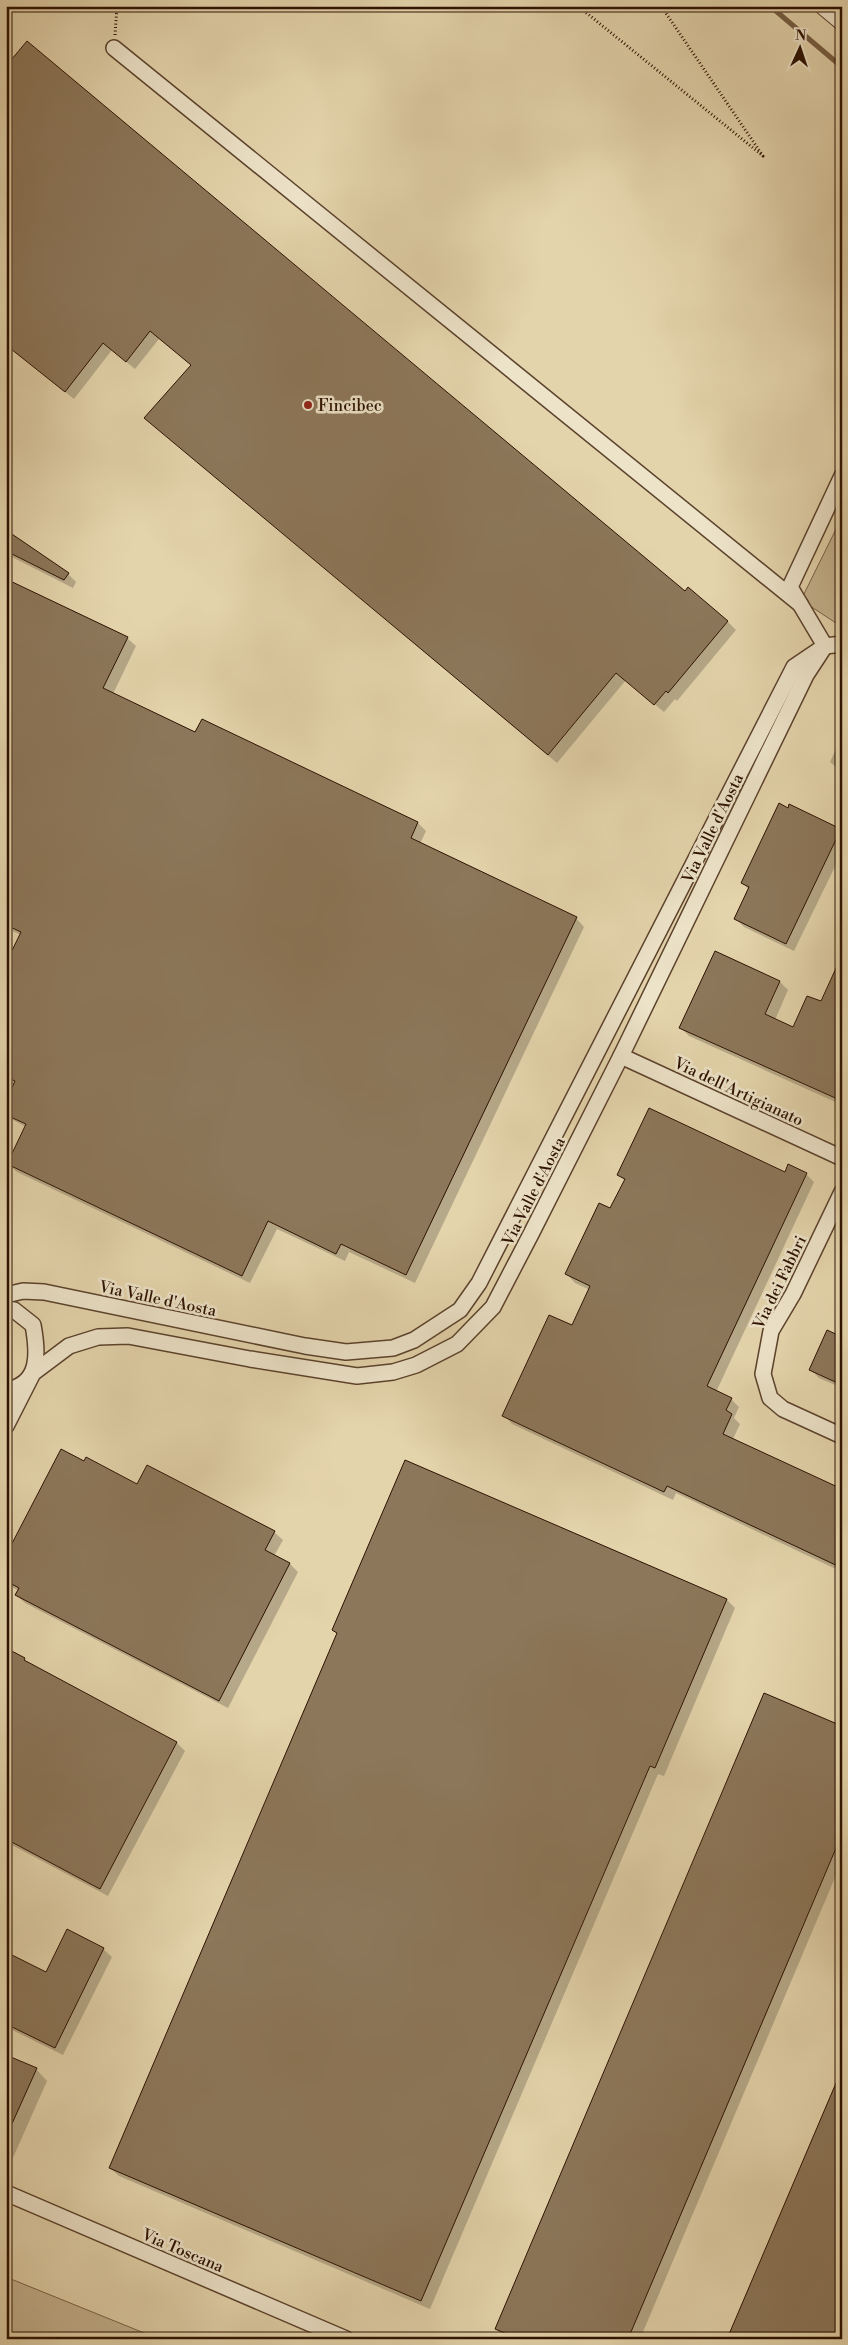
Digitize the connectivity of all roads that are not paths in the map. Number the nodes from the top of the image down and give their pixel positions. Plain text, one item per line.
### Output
1 (824, 6) edge
2 (842, 21) edge
3 (114, 48) road end
4 (842, 476) edge
5 (800, 604) junction
6 (842, 644) edge
7 (825, 646) junction
8 (621, 1056) junction
9 (842, 1158) edge
10 (842, 1192) edge
11 (6, 1294) edge
12 (6, 1310) edge
13 (33, 1373) junction
14 (6, 1390) edge
15 (6, 1426) edge
16 (842, 1436) edge
17 (6, 2193) edge
18 (346, 2339) edge

1 - 2 street
3 - 5 street
4 - 5 street
5 - 7 street
6 - 7 street, Via Valle d'Aosta
7 - 8 street, Via Valle d'Aosta
7 - 11 street, Via Valle d'Aosta
8 - 9 street, Via dell'Artigianato
8 - 13 street, Via Valle d'Aosta
10 - 16 street, Via dei Fabbri
12 - 13 street, Via Valle d'Aosta
13 - 14 street, Via Valle d'Aosta
13 - 15 street, Via Valle d'Aosta
17 - 18 street, Via Toscana

